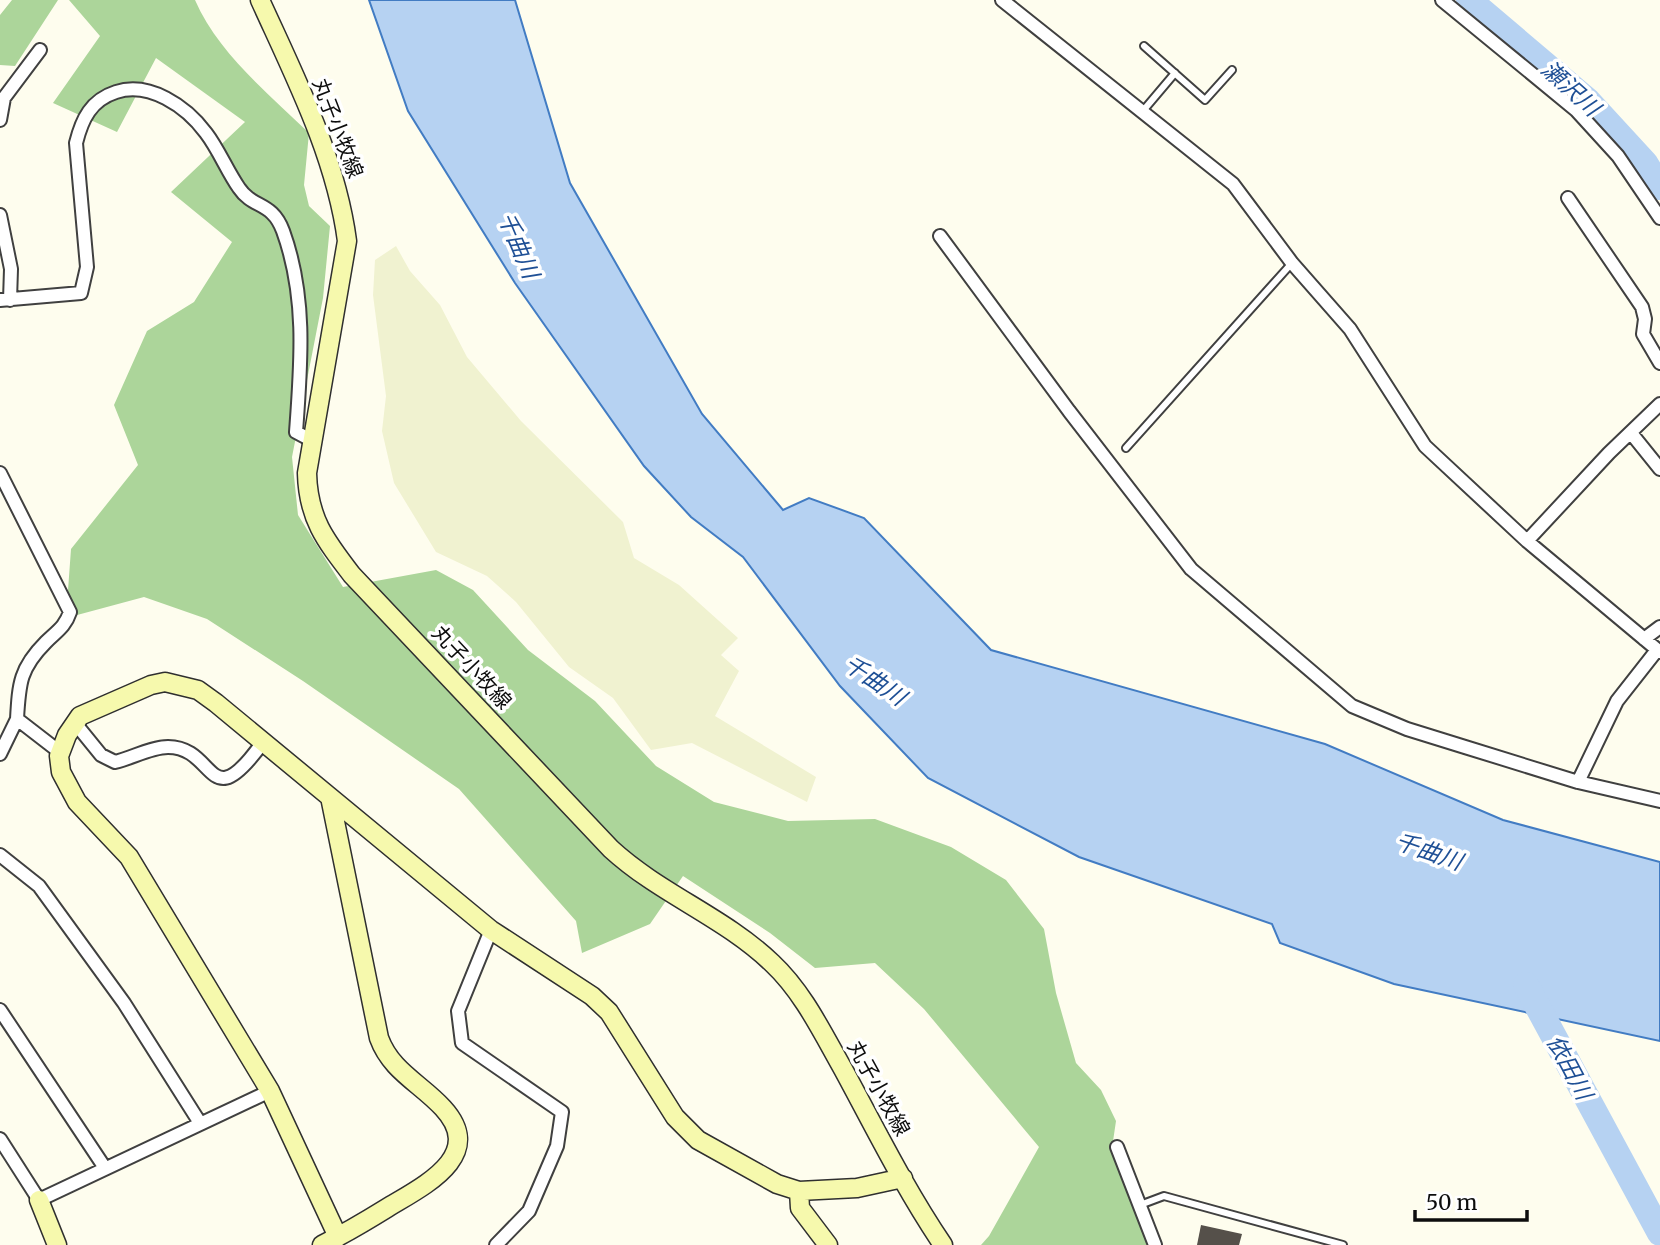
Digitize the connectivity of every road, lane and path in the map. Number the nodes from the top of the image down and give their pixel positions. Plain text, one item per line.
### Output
1 (260, 0) edge
2 (1002, 0) edge
3 (1443, 0) edge
4 (1144, 46) dead end
5 (40, 50) dead end
6 (1232, 70) dead end
7 (1175, 74) junction
8 (1142, 113) junction
9 (0, 120) edge
10 (1568, 198) dead end
11 (0, 215) edge
12 (1660, 218) edge
13 (940, 236) dead end
14 (1292, 263) junction
15 (5, 300) edge
16 (1660, 363) edge
17 (1660, 404) edge
18 (1631, 433) junction
19 (311, 440) junction
20 (1126, 447) dead end
21 (1660, 469) edge
22 (0, 473) edge
23 (1527, 541) junction
24 (1660, 627) edge
25 (1644, 639) junction
26 (1658, 651) edge
27 (17, 719) junction
28 (75, 723) junction
29 (263, 742) junction
30 (61, 753) junction
31 (0, 754) edge
32 (1578, 782) junction
33 (330, 797) junction
34 (1660, 801) edge
35 (0, 855) edge
36 (491, 930) junction
37 (0, 1010) edge
38 (271, 1091) junction
39 (200, 1124) junction
40 (2, 1145) edge
41 (1116, 1147) dead end
42 (105, 1168) junction
43 (902, 1178) junction
44 (799, 1191) junction
45 (39, 1200) junction
46 (1140, 1205) junction
47 (330, 1241) edge
48 (57, 1245) edge
49 (496, 1245) edge
50 (828, 1245) edge
51 (943, 1245) edge
52 (1155, 1245) edge
53 (1343, 1245) edge

1 - 19 street, 丸子小牧線
2 - 8 street
3 - 12 street
4 - 7 lane
5 - 9 street
6 - 7 lane
7 - 8 lane
8 - 14 street
10 - 16 street
11 - 15 street
13 - 32 street
14 - 20 lane
14 - 23 street
15 - 19 street
17 - 18 street
18 - 21 street
18 - 23 street
19 - 43 street, 丸子小牧線
22 - 27 street
23 - 25 street
24 - 25 street
25 - 26 street
26 - 32 street
27 - 30 street
27 - 31 street
28 - 29 street
28 - 29 street
28 - 30 street
29 - 33 street
30 - 38 street
32 - 34 street
33 - 36 street
33 - 47 street
35 - 39 street
36 - 44 street
36 - 49 street
37 - 42 street
38 - 39 street
38 - 47 street
39 - 42 street
40 - 45 street
41 - 46 street
42 - 45 street
43 - 44 street
43 - 51 street, 丸子小牧線
44 - 50 street
45 - 48 street
46 - 52 street
46 - 53 lane

